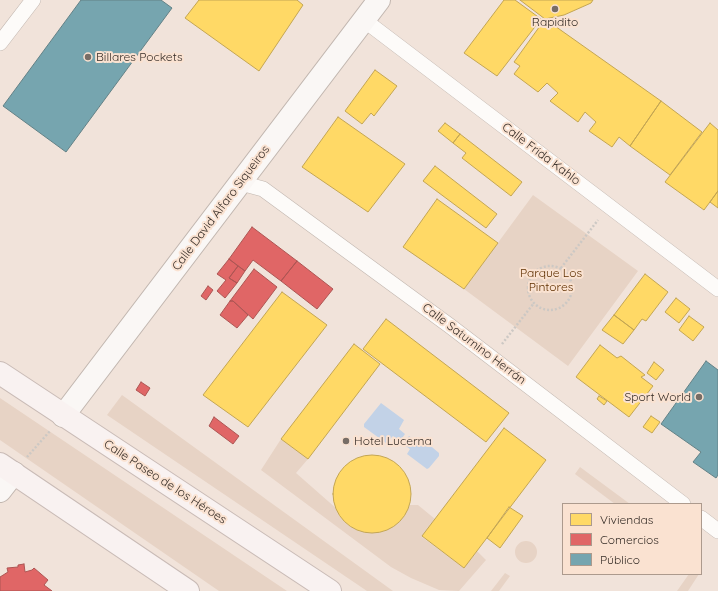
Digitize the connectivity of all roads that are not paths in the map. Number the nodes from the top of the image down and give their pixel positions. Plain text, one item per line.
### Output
1 (33, 0) edge
2 (379, 0) edge
3 (364, 20) junction
4 (0, 43) edge
5 (246, 176) junction
6 (718, 289) edge
7 (0, 373) edge
8 (63, 416) junction
9 (7, 468) edge
10 (0, 491) edge
11 (682, 503) edge
12 (702, 519) edge
13 (718, 531) edge
14 (188, 591) edge
15 (330, 591) edge

1 - 4 street
2 - 3 street, Calle David Alfaro Siqueiros
3 - 5 street, Calle David Alfaro Siqueiros
3 - 6 street, Calle Frida Kahlo
5 - 8 street, Calle David Alfaro Siqueiros
5 - 11 street, Calle Saturnino Herrán
7 - 8 main road, Calle Paseo de los Héroes
8 - 15 main road, Calle Paseo de los Héroes
9 - 10 street
9 - 14 main road
12 - 13 street

